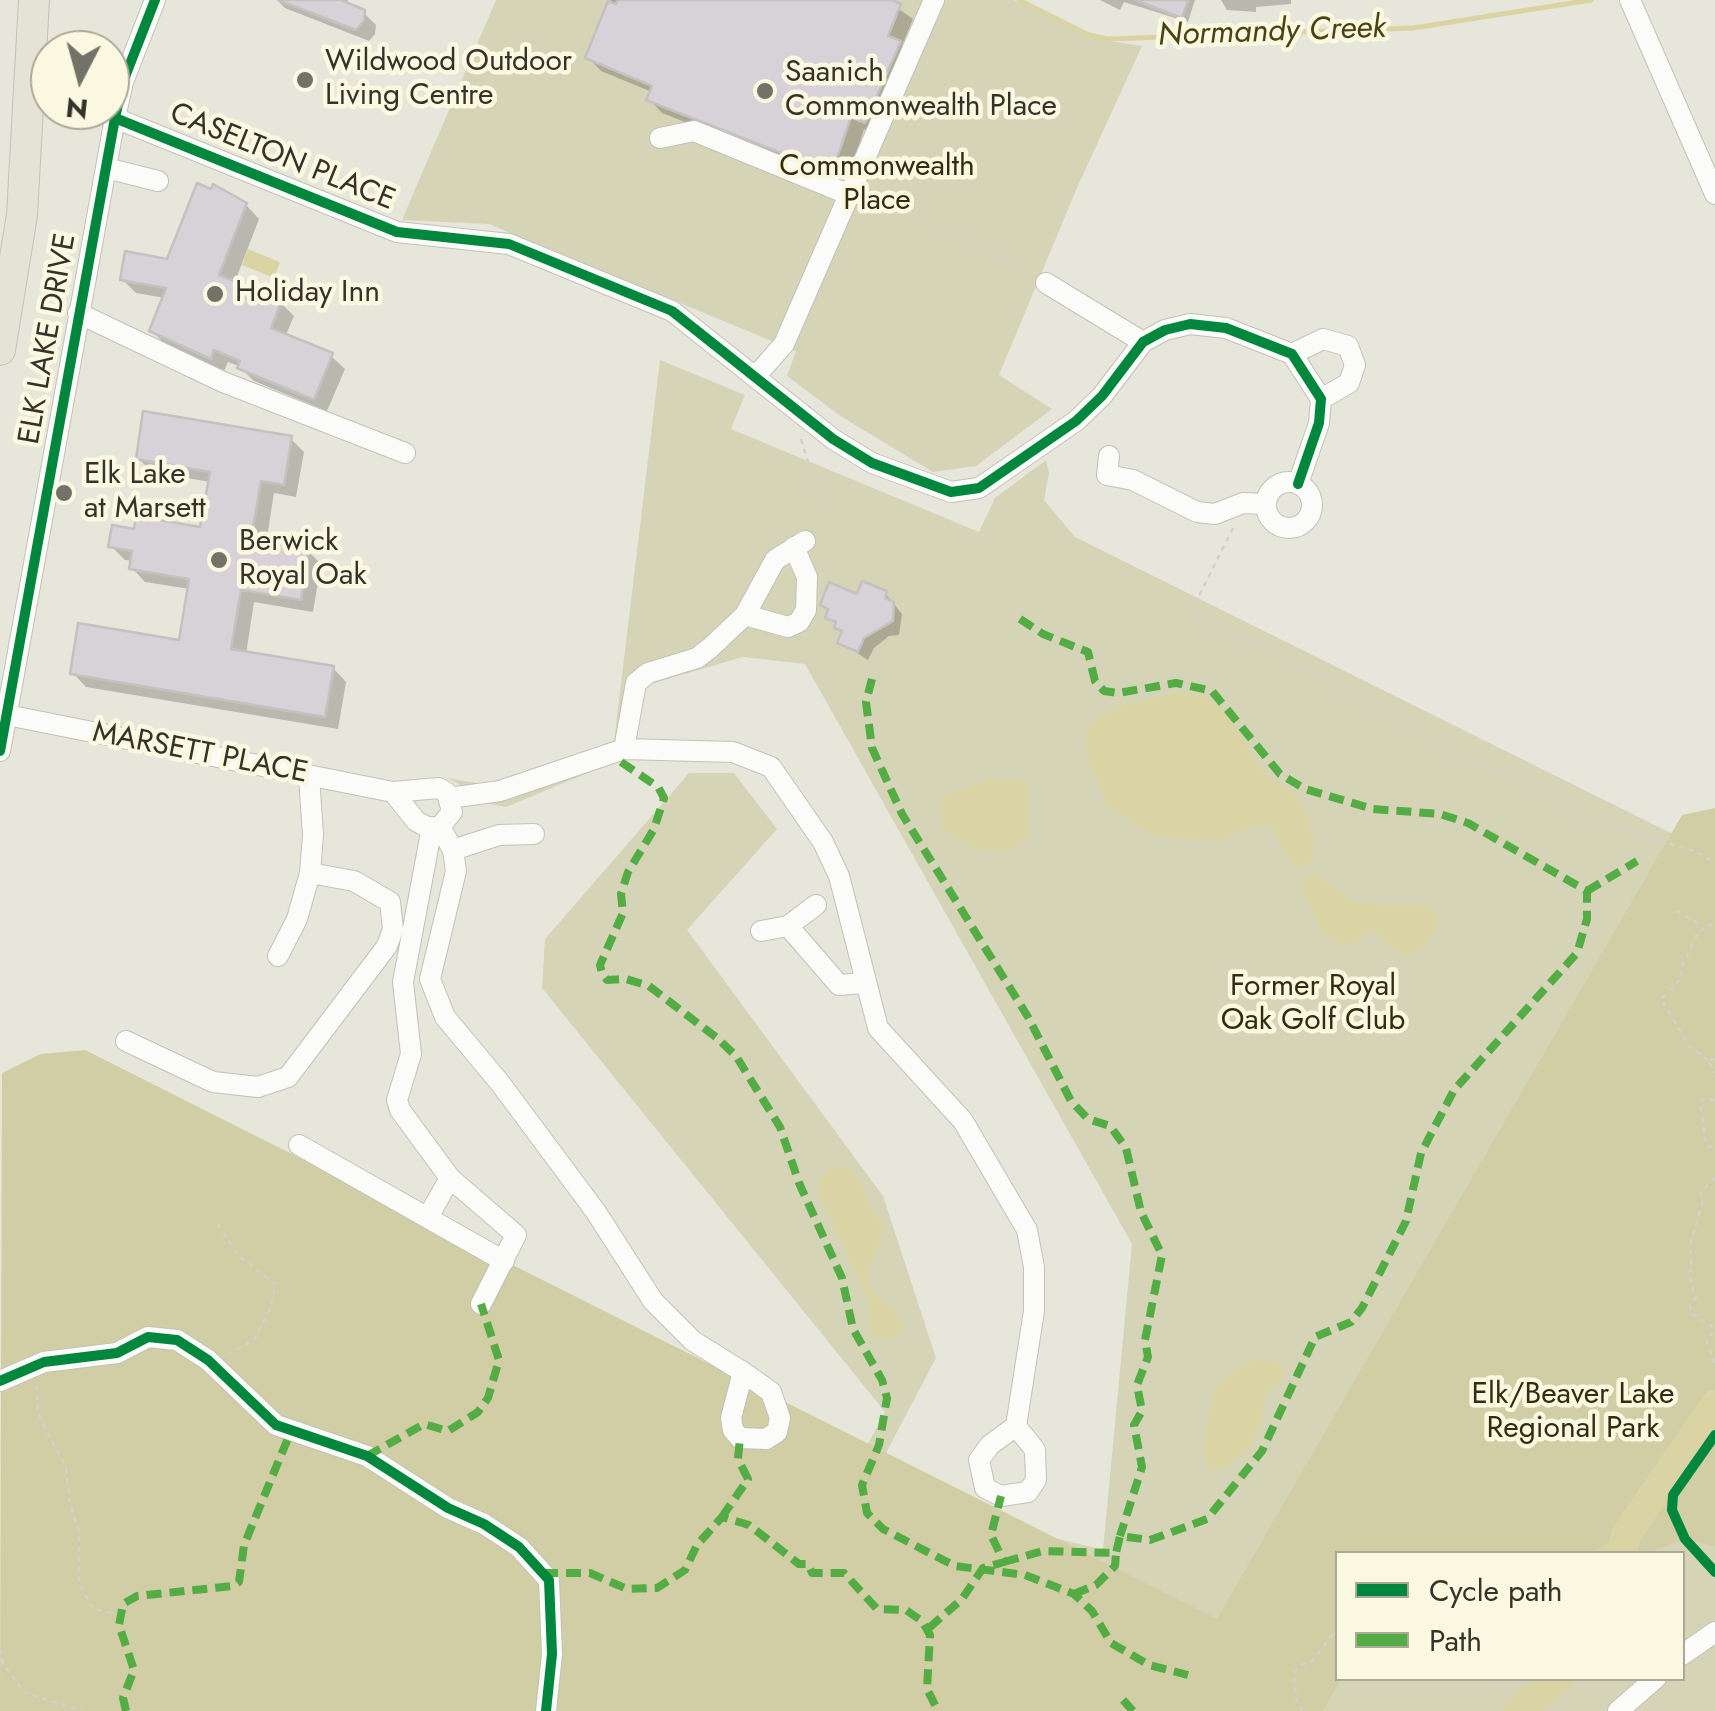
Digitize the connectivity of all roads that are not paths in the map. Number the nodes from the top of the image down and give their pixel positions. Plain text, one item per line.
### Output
1 (34, 0) edge
2 (53, 0) edge
3 (154, 0) edge
4 (934, 0) edge
5 (1630, 0) edge
6 (130, 63) edge
7 (130, 124) edge
8 (113, 130) edge
9 (660, 138) dead end
10 (106, 168) junction
11 (158, 182) dead end
12 (851, 191) junction
13 (1715, 194) edge
14 (22, 215) junction
15 (1046, 283) road end
16 (78, 314) junction
17 (1143, 342) junction
18 (0, 350) edge
19 (1292, 354) junction
20 (755, 377) junction
21 (1321, 399) junction
22 (405, 453) dead end
23 (1109, 456) dead end
24 (1298, 484) junction
25 (1266, 504) junction
26 (745, 615) junction
27 (8, 715) junction
28 (624, 750) junction
29 (0, 751) edge
30 (308, 776) junction
31 (394, 792) junction
32 (450, 798) junction
33 (436, 827) junction
34 (534, 834) dead end
35 (454, 850) junction
36 (310, 872) junction
37 (816, 904) dead end
38 (788, 926) junction
39 (761, 931) dead end
40 (278, 956) dead end
41 (863, 983) junction
42 (126, 1041) dead end
43 (299, 1145) dead end
44 (450, 1178) junction
45 (428, 1218) junction
46 (504, 1261) junction
47 (481, 1304) dead end
48 (743, 1372) dead end
49 (0, 1381) edge
50 (1016, 1426) dead end
51 (1715, 1632) edge
52 (1685, 1654) edge
53 (1653, 1681) edge
54 (546, 1711) edge
55 (1618, 1711) edge

1 - 14 highway
2 - 14 highway
3 - 6 street, ELK LAKE DRIVE
4 - 12 street
5 - 13 street
7 - 20 street, CASELTON PLACE
8 - 10 street, ELK LAKE DRIVE
9 - 12 street
10 - 11 street
10 - 16 street, ELK LAKE DRIVE
12 - 20 street
14 - 18 highway
15 - 17 street
16 - 22 street
16 - 27 street, ELK LAKE DRIVE
17 - 19 street
17 - 20 street, CASELTON PLACE
19 - 21 street
19 - 21 street
21 - 24 street
23 - 25 street
24 - 25 street
24 - 25 street
26 - 26 street
26 - 28 street
27 - 29 street, ELK LAKE DRIVE
27 - 30 street, MARSETT PLACE
28 - 32 street, MARSETT PLACE
28 - 41 street, MARSETT PLACE
30 - 31 street, MARSETT PLACE
30 - 36 street
31 - 32 street, MARSETT PLACE
31 - 33 street
32 - 33 street
33 - 35 street
33 - 44 street
34 - 35 street
35 - 48 street
36 - 40 street
36 - 42 street
37 - 38 street
38 - 39 street
38 - 41 street
41 - 50 street, MARSETT PLACE
43 - 45 street
44 - 45 street
44 - 46 street
45 - 46 street
46 - 47 street
49 - 54 street
51 - 52 street
53 - 55 street

